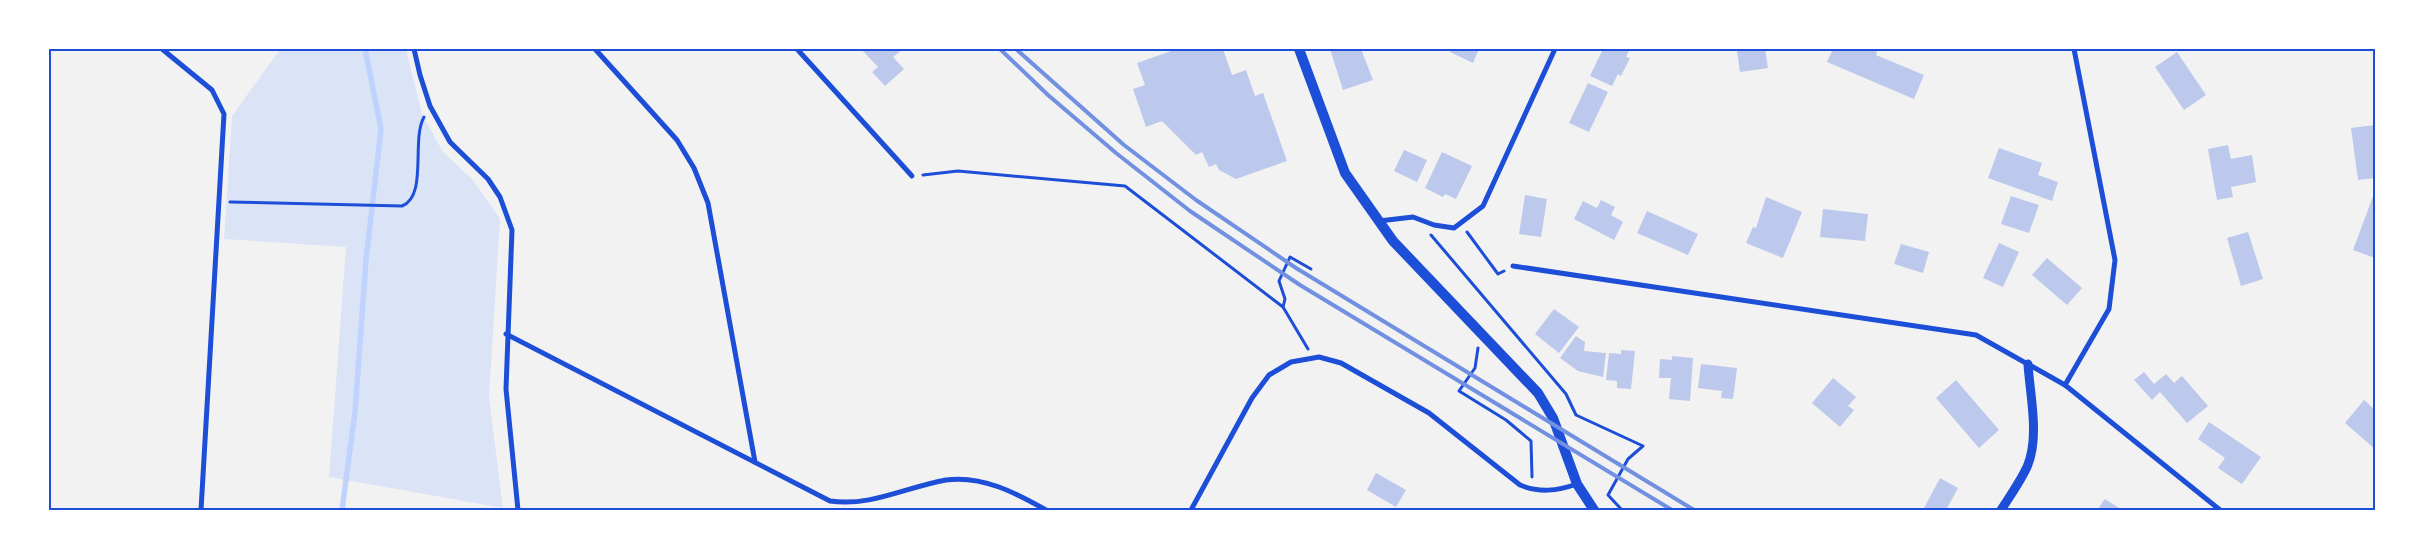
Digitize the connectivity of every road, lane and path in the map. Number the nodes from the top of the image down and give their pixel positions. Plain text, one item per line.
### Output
1 (162, 49) edge
2 (414, 49) edge
3 (595, 49) edge
4 (797, 49) edge
5 (1299, 49) edge
6 (1555, 49) edge
7 (2074, 49) edge
8 (430, 106) junction
9 (912, 176) joint
10 (219, 202) junction
11 (1379, 221) junction
12 (1461, 222) junction
13 (1434, 226) junction
14 (1514, 266) joint
15 (1311, 268) dead end
16 (1283, 307) junction
17 (1480, 333) junction
18 (506, 334) junction
19 (1313, 358) junction
20 (2028, 364) junction
21 (2065, 385) junction
22 (755, 462) junction
23 (1577, 484) junction
24 (1532, 490) junction
25 (201, 510) edge
26 (518, 510) edge
27 (1046, 510) edge
28 (1191, 510) edge
29 (1594, 510) edge
30 (1622, 510) edge
31 (2001, 510) edge
32 (2220, 510) edge

1 - 10 street
2 - 8 street
3 - 22 street
4 - 9 street
5 - 11 main road
6 - 12 street
7 - 21 street
8 - 10 path
8 - 18 street
9 - 16 path
10 - 25 street
11 - 13 street
11 - 17 main road
12 - 13 street
12 - 14 path
13 - 30 path
14 - 20 street
15 - 16 path
16 - 19 path
17 - 23 main road
17 - 24 path
18 - 22 street
18 - 26 street
19 - 24 street
19 - 28 street
20 - 21 street
20 - 31 street
21 - 32 street
22 - 27 street
23 - 24 street
23 - 29 main road

